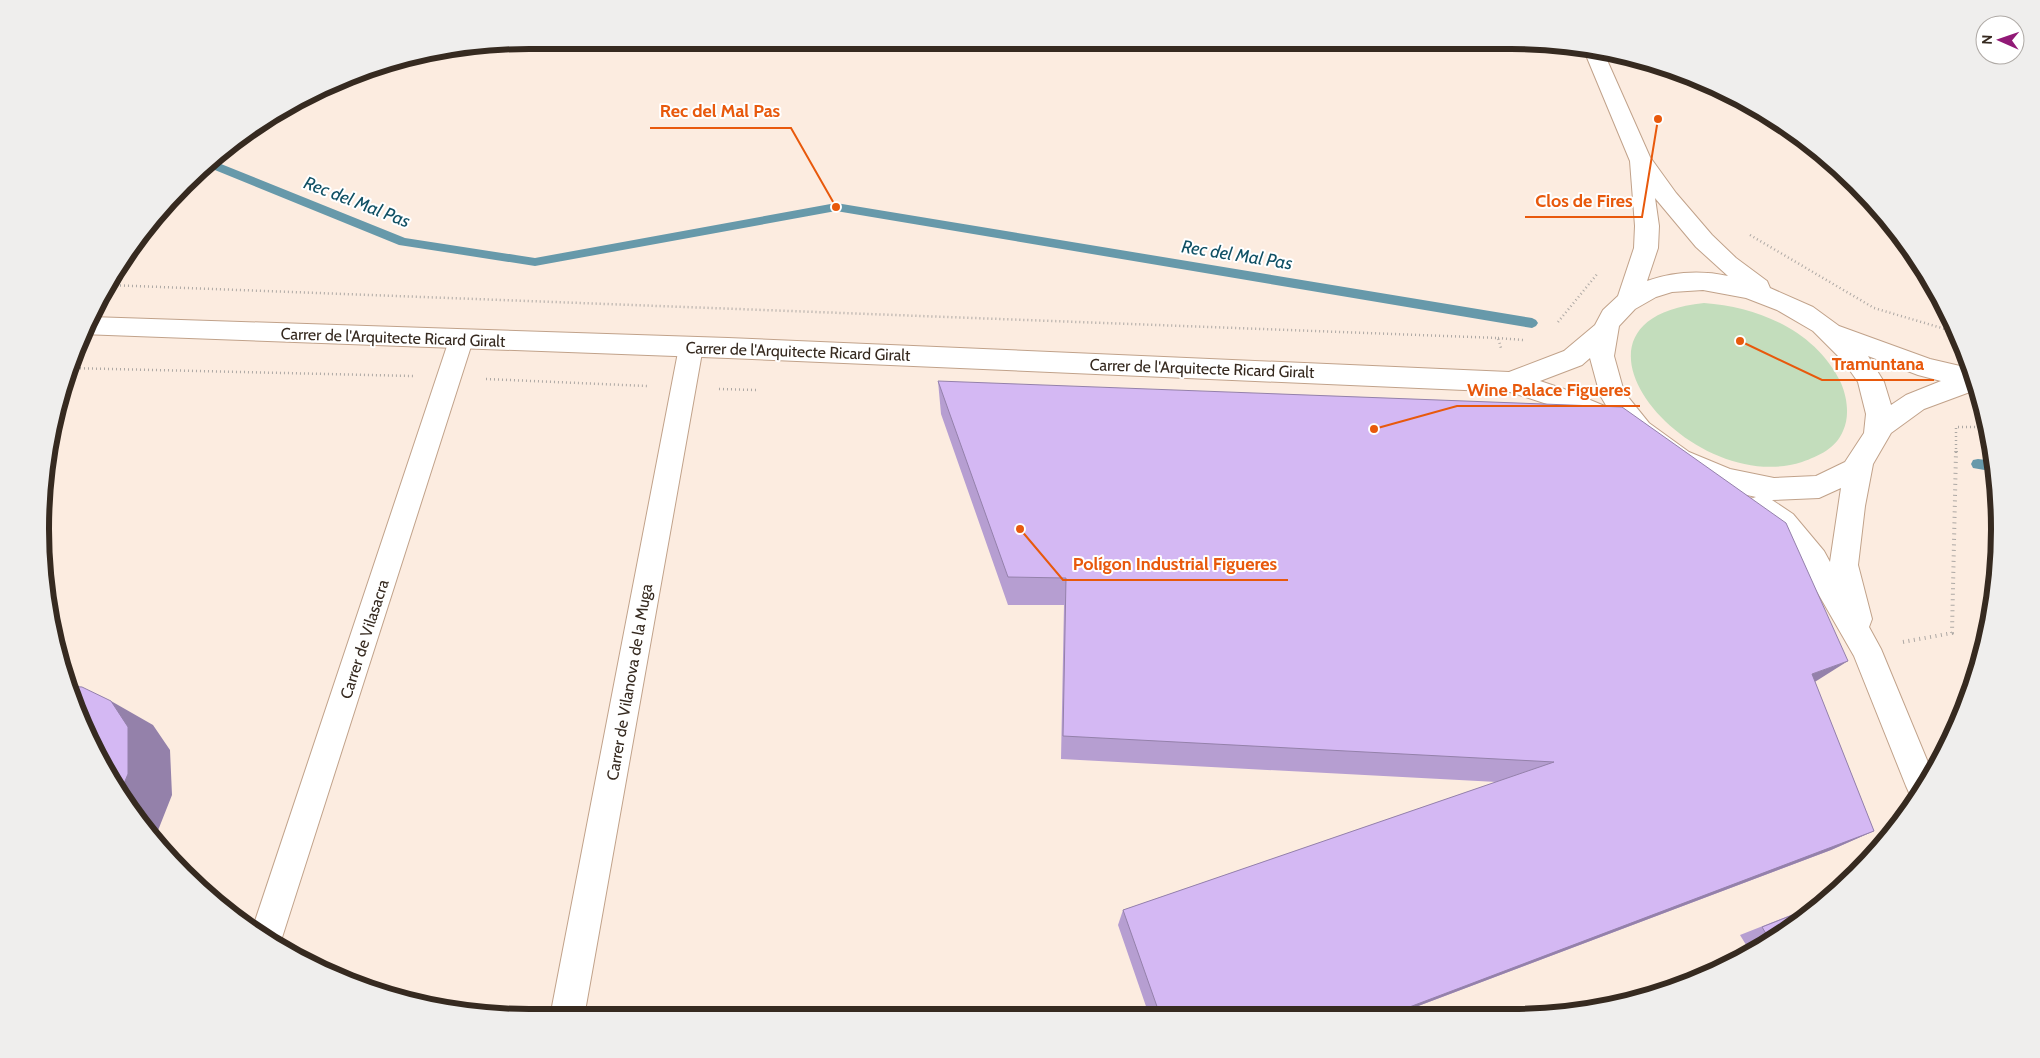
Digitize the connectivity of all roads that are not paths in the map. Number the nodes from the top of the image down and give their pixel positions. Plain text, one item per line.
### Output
1 (1595, 56) edge
2 (1640, 159) junction
3 (1770, 296) junction
4 (1628, 302) junction
5 (94, 326) edge
6 (1605, 331) junction
7 (1831, 332) junction
8 (461, 340) junction
9 (691, 346) junction
10 (1967, 378) edge
11 (1510, 382) junction
12 (1968, 382) edge
13 (1880, 427) junction
14 (1647, 438) junction
15 (1860, 465) junction
16 (1713, 476) junction
17 (1866, 649) junction
18 (1920, 781) edge
19 (268, 932) edge
20 (568, 1009) edge

1 - 2 main road
2 - 3 main road
2 - 4 main road
3 - 4 main road
3 - 7 main road
4 - 6 main road
5 - 8 main road, Carrer de l'Arquitecte Ricard Giralt
6 - 11 main road, Carrer de l'Arquitecte Ricard Giralt
6 - 14 main road
7 - 10 main road
7 - 13 main road
8 - 9 main road, Carrer de l'Arquitecte Ricard Giralt
8 - 19 main road, Carrer de Vilasacra
9 - 11 main road, Carrer de l'Arquitecte Ricard Giralt
9 - 20 main road, Carrer de Vilanova de la Muga
11 - 14 main road, Carrer de l'Arquitecte Ricard Giralt
12 - 13 main road
13 - 15 main road
14 - 16 main road
15 - 16 main road
15 - 17 main road
16 - 17 main road
17 - 18 main road

